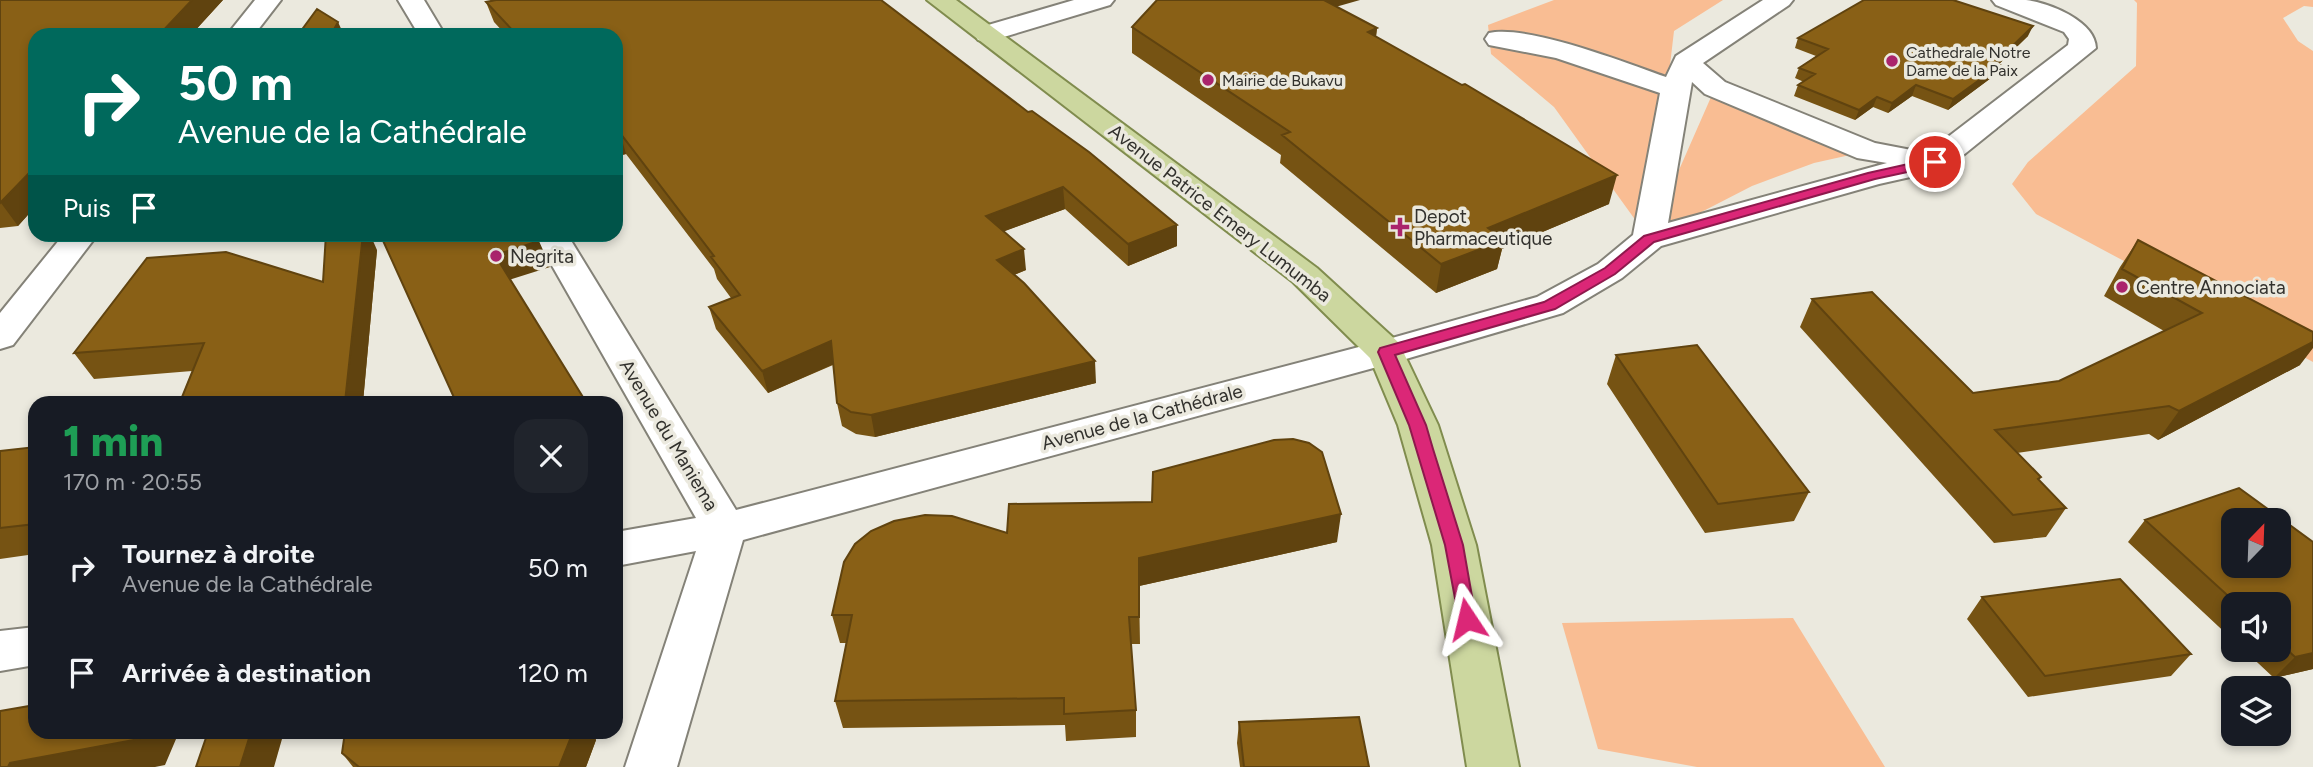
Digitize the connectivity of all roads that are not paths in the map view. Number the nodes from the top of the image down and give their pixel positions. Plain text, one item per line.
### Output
1 (268, 0) edge
2 (411, 0) edge
3 (940, 0) edge
4 (1101, 0) edge
5 (1780, 0) edge
6 (2012, 1) edge
7 (246, 28) edge
8 (428, 28) edge
9 (987, 34) junction
10 (1498, 38) dead end
11 (1680, 76) junction
12 (1935, 162) junction
13 (1649, 239) junction
14 (76, 242) edge
15 (555, 242) edge
16 (0, 337) edge
17 (1386, 352) junction
18 (725, 529) junction
19 (623, 548) edge
20 (28, 647) edge
21 (0, 651) edge
22 (651, 767) edge
23 (1493, 767) edge

1 - 7 street
2 - 8 street
3 - 9 main road, Avenue Patrice Emery Lumumba
4 - 9 street
5 - 11 street
6 - 12 street
9 - 17 main road, Avenue Patrice Emery Lumumba
10 - 11 street
11 - 12 street
11 - 13 street
12 - 13 street, Avenue de la Cathédrale
13 - 17 street, Avenue de la Cathédrale
14 - 16 street
15 - 18 street, Avenue du Maniema
17 - 18 street, Avenue de la Cathédrale
17 - 23 main road, Avenue Patrice Emery Lumumba
18 - 19 street, Avenue de la Cathédrale
18 - 22 street, Avenue du Maniema
20 - 21 street

